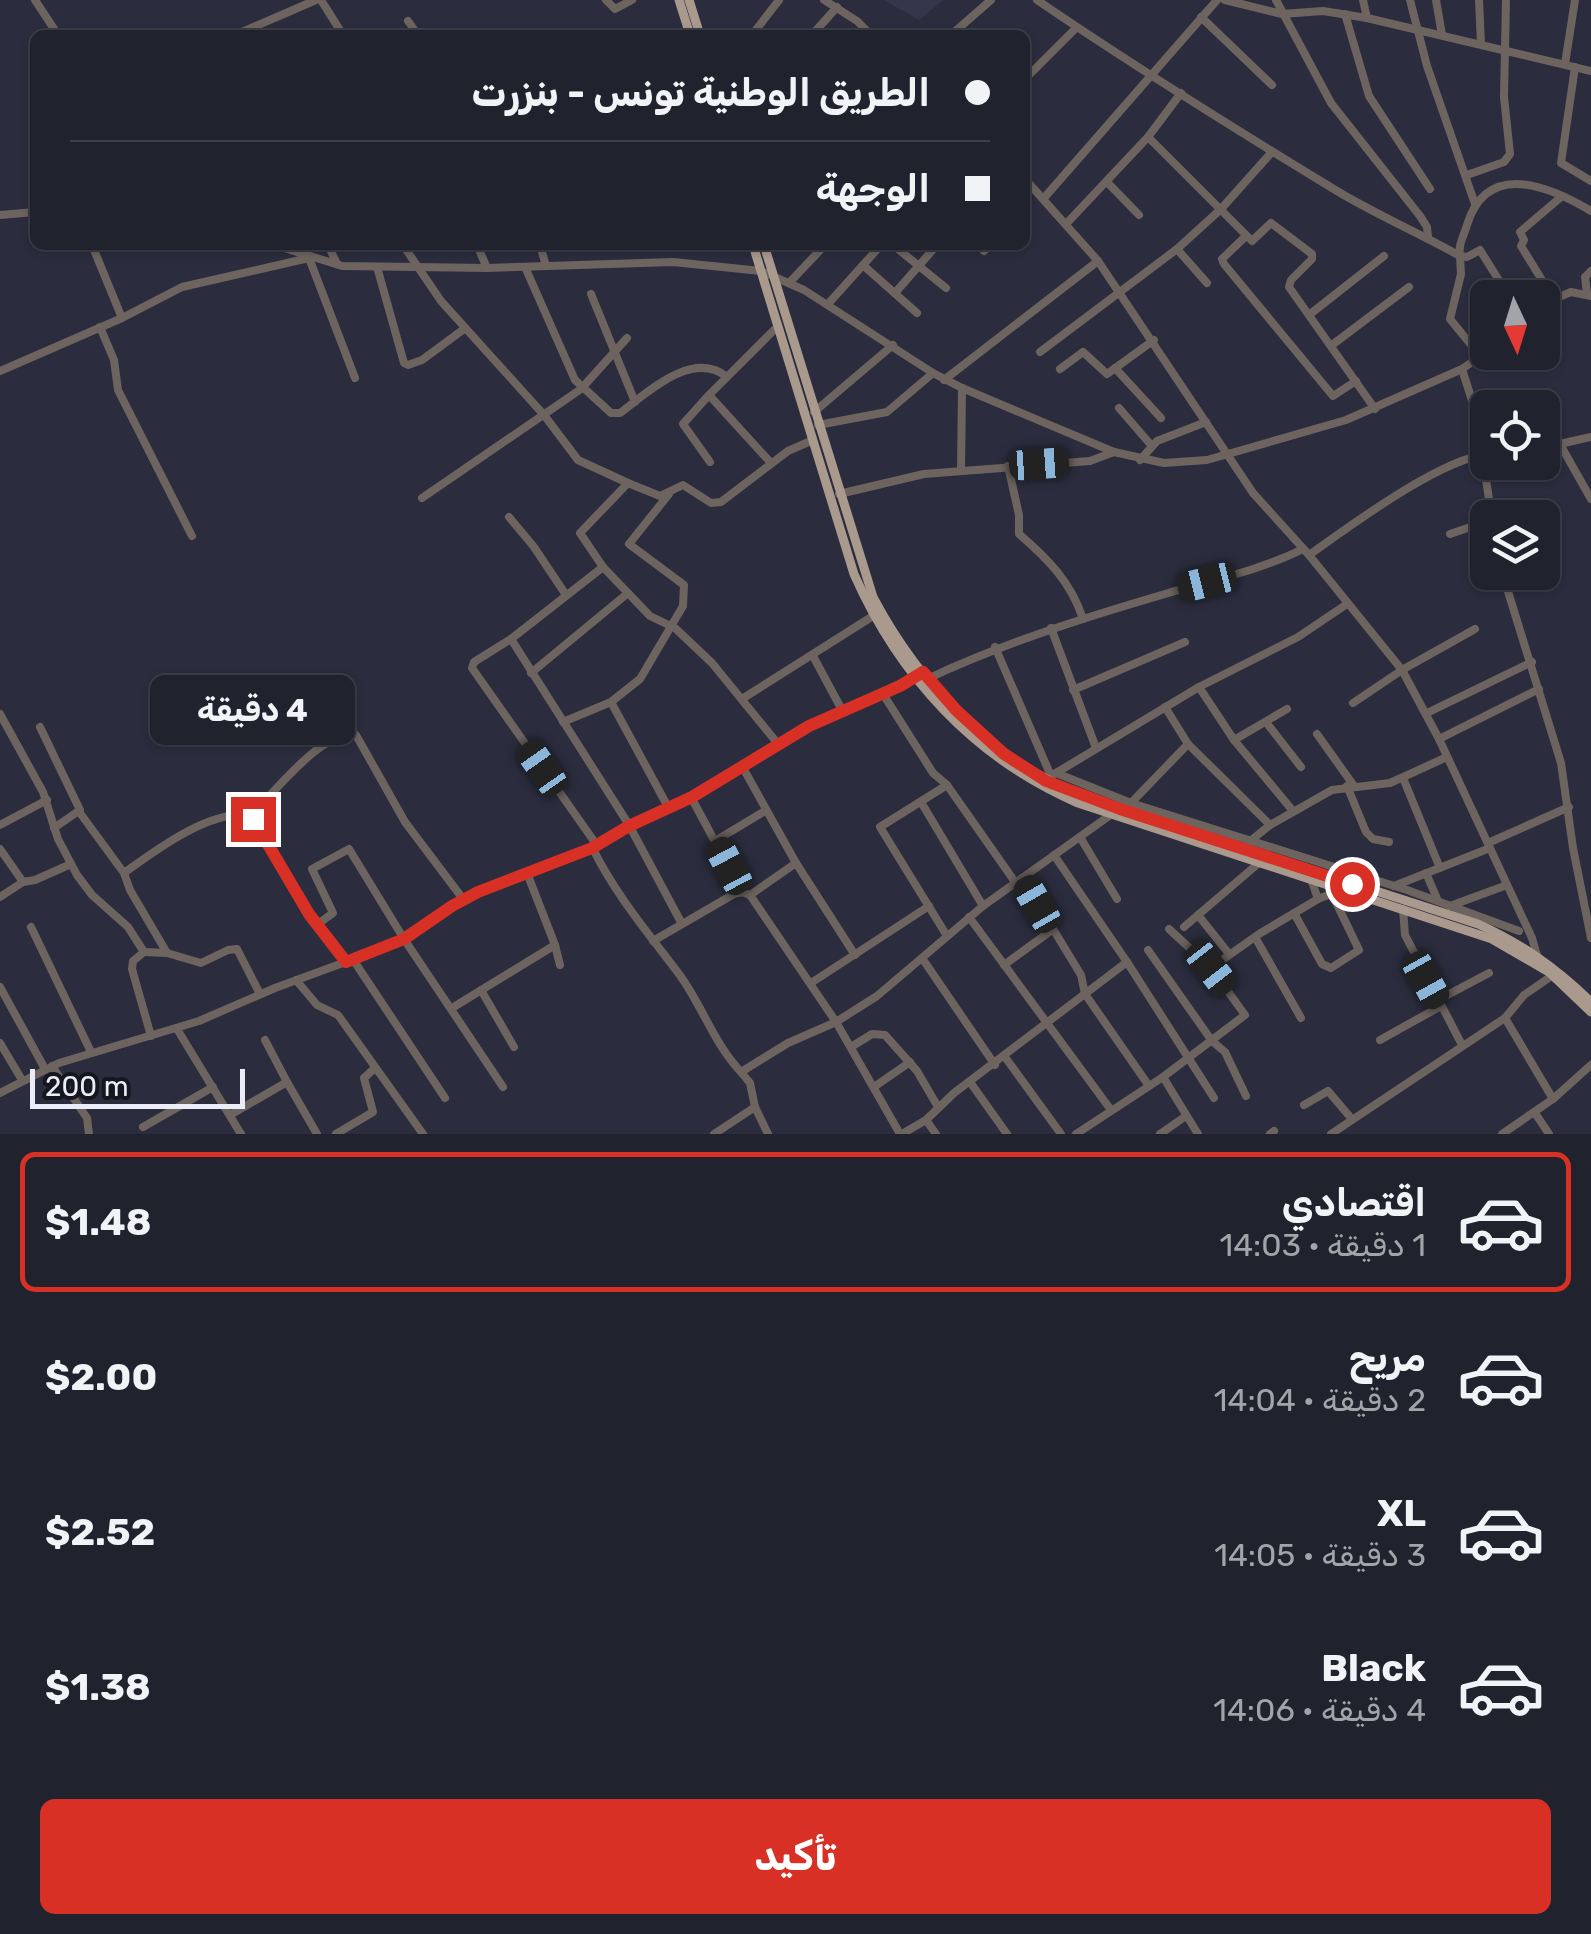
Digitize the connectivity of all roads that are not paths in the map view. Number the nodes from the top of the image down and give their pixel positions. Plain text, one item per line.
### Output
1 (35, 0) edge
2 (318, 0) edge
3 (606, 0) edge
4 (632, 0) edge
5 (679, 0) edge
6 (689, 0) edge
7 (778, 0) edge
8 (824, 0) edge
9 (991, 0) edge
10 (1037, 0) edge
11 (1217, 0) edge
12 (1225, 0) edge
13 (1276, 0) edge
14 (1363, 0) edge
15 (1410, 0) edge
16 (1436, 0) edge
17 (1480, 0) edge
18 (1506, 0) edge
19 (1575, 0) edge
20 (837, 6) junction
21 (1282, 14) junction
22 (1345, 14) junction
23 (1201, 17) junction
24 (1367, 18) junction
25 (408, 21) dead end
26 (1076, 28) junction
27 (1415, 28) junction
28 (55, 30) edge
29 (247, 30) edge
30 (339, 30) edge
31 (414, 30) edge
32 (685, 30) edge
33 (698, 30) edge
34 (756, 30) edge
35 (816, 30) edge
36 (865, 30) edge
37 (957, 30) edge
38 (1442, 35) junction
39 (1481, 44) junction
40 (1503, 49) junction
41 (1570, 66) junction
42 (1591, 72) edge
43 (1030, 74) edge
44 (1149, 76) junction
45 (1272, 85) dead end
46 (1181, 94) junction
47 (1148, 137) junction
48 (1271, 153) junction
49 (1467, 175) junction
50 (1591, 181) edge
51 (1107, 182) junction
52 (1030, 184) edge
53 (1430, 189) dead end
54 (1562, 197) junction
55 (1044, 198) junction
56 (1475, 204) junction
57 (1221, 208) junction
58 (1591, 211) edge
59 (30, 212) edge
60 (0, 215) edge
61 (1140, 215) dead end
62 (1067, 223) junction
63 (1246, 236) junction
64 (1428, 238) junction
65 (1177, 249) junction
66 (94, 250) edge
67 (288, 250) edge
68 (330, 250) edge
69 (406, 250) edge
70 (479, 250) edge
71 (541, 250) edge
72 (755, 250) edge
73 (766, 250) edge
74 (820, 250) edge
75 (877, 250) edge
76 (899, 250) edge
77 (933, 250) edge
78 (1384, 256) dead end
79 (1460, 256) junction
80 (309, 258) junction
81 (1098, 260) junction
82 (336, 264) junction
83 (376, 266) junction
84 (546, 266) junction
85 (864, 266) junction
86 (918, 266) junction
87 (525, 267) junction
88 (418, 268) junction
89 (487, 268) junction
90 (761, 271) junction
91 (1591, 271) edge
92 (775, 279) junction
93 (1499, 280) edge
94 (1542, 280) edge
95 (1207, 283) dead end
96 (789, 284) junction
97 (1410, 287) dead end
98 (946, 288) dead end
99 (896, 293) junction
100 (1120, 293) junction
101 (591, 294) dead end
102 (1589, 295) edge
103 (1560, 296) edge
104 (828, 304) junction
105 (917, 313) dead end
106 (1309, 315) junction
107 (122, 318) junction
108 (100, 326) junction
109 (777, 327) junction
110 (464, 329) junction
111 (627, 338) dead end
112 (1154, 340) junction
113 (1470, 340) edge
114 (892, 345) junction
115 (1332, 346) junction
116 (615, 352) junction
117 (1040, 352) dead end
118 (1470, 363) edge
119 (1115, 368) junction
120 (1462, 368) junction
121 (1060, 369) dead end
122 (0, 371) edge
123 (933, 374) junction
124 (727, 377) junction
125 (355, 378) dead end
126 (944, 380) junction
127 (1356, 382) junction
128 (962, 388) junction
129 (581, 389) junction
130 (1470, 391) edge
131 (709, 395) junction
132 (635, 402) junction
133 (1119, 408) dead end
134 (1375, 409) junction
135 (814, 412) junction
136 (544, 414) junction
137 (1161, 418) dead end
138 (1206, 422) junction
139 (818, 425) junction
140 (1591, 437) edge
141 (813, 440) junction
142 (1151, 445) junction
143 (1561, 446) joint
144 (1114, 452) junction
145 (1226, 455) junction
146 (1140, 460) junction
147 (1470, 460) edge
148 (710, 462) dead end
149 (771, 463) junction
150 (1008, 466) junction
151 (962, 470) junction
152 (628, 483) junction
153 (669, 493) junction
154 (839, 494) junction
155 (422, 498) dead end
156 (1591, 498) edge
157 (509, 518) dead end
158 (1470, 526) edge
159 (1450, 534) dead end
160 (192, 536) dead end
161 (1306, 552) junction
162 (603, 567) junction
163 (1508, 590) edge
164 (628, 593) junction
165 (566, 595) junction
166 (1346, 604) junction
167 (872, 616) junction
168 (1083, 619) junction
169 (672, 626) junction
170 (1051, 628) junction
171 (1476, 629) dead end
172 (511, 639) junction
173 (1186, 642) dead end
174 (995, 648) junction
175 (813, 656) junction
176 (1532, 662) junction
177 (1402, 670) junction
178 (531, 673) junction
179 (921, 677) junction
180 (1199, 687) junction
181 (1539, 689) junction
182 (1074, 690) junction
183 (883, 694) junction
184 (742, 699) junction
185 (611, 702) junction
186 (1353, 702) dead end
187 (1165, 708) junction
188 (1287, 709) dead end
189 (842, 710) junction
190 (0, 714) edge
191 (1427, 714) junction
192 (563, 722) junction
193 (1266, 722) junction
194 (40, 727) dead end
195 (1317, 734) dead end
196 (1439, 738) junction
197 (1234, 740) junction
198 (778, 744) junction
199 (1188, 744) junction
200 (1096, 748) junction
201 (1448, 757) junction
202 (742, 766) junction
203 (1301, 767) dead end
204 (1054, 778) junction
205 (1403, 778) junction
206 (946, 785) junction
207 (1351, 786) junction
208 (692, 797) junction
209 (46, 800) junction
210 (921, 802) junction
211 (1131, 802) junction
212 (668, 808) junction
213 (1569, 808) junction
214 (765, 811) junction
215 (1293, 811) junction
216 (1115, 812) junction
217 (80, 814) junction
218 (250, 815) junction
219 (0, 825) edge
220 (1270, 825) junction
221 (629, 826) junction
222 (54, 828) junction
223 (1080, 837) junction
224 (1252, 840) junction
225 (715, 841) junction
226 (1390, 842) dead end
227 (594, 846) junction
228 (1489, 846) junction
229 (1243, 848) junction
230 (0, 849) edge
231 (1054, 856) junction
232 (1260, 862) junction
233 (796, 863) junction
234 (71, 864) junction
235 (1289, 868) junction
236 (1440, 868) junction
237 (124, 873) junction
238 (527, 873) junction
239 (1426, 873) junction
240 (1310, 879) junction
241 (1018, 880) junction
242 (23, 882) junction
243 (1507, 884) junction
244 (1394, 886) junction
245 (1346, 888) junction
246 (746, 893) junction
247 (1332, 894) junction
248 (0, 897) edge
249 (1118, 898) dead end
250 (463, 899) junction
251 (1318, 899) junction
252 (1438, 901) junction
253 (928, 906) junction
254 (983, 906) junction
255 (1450, 906) junction
256 (1404, 909) junction
257 (1294, 913) junction
258 (1198, 915) junction
259 (969, 917) junction
260 (1521, 919) junction
261 (318, 924) junction
262 (682, 924) junction
263 (1184, 927) dead end
264 (31, 928) dead end
265 (1169, 929) dead end
266 (1052, 930) junction
267 (1518, 931) junction
268 (947, 936) junction
269 (1255, 937) junction
270 (1591, 938) edge
271 (404, 939) junction
272 (653, 941) junction
273 (555, 945) junction
274 (1521, 949) junction
275 (1148, 950) dead end
276 (144, 952) junction
277 (167, 953) junction
278 (1230, 954) junction
279 (855, 956) junction
280 (922, 958) junction
281 (1538, 960) junction
282 (350, 961) junction
283 (1127, 962) junction
284 (560, 965) dead end
285 (1004, 965) junction
286 (1211, 968) junction
287 (1489, 972) dead end
288 (1553, 975) junction
289 (296, 980) junction
290 (811, 984) junction
291 (0, 986) edge
292 (480, 990) junction
293 (260, 994) junction
294 (1084, 994) junction
295 (1591, 1002) edge
296 (1439, 1003) junction
297 (452, 1008) junction
298 (1591, 1012) edge
299 (1300, 1018) dead end
300 (1505, 1018) junction
301 (836, 1022) junction
302 (1046, 1024) junction
303 (177, 1028) junction
304 (151, 1036) junction
305 (264, 1040) dead end
306 (1380, 1040) dead end
307 (1212, 1041) junction
308 (0, 1043) edge
309 (1462, 1045) junction
310 (514, 1047) dead end
311 (850, 1047) junction
312 (91, 1052) junction
313 (1006, 1057) junction
314 (1190, 1058) junction
315 (910, 1062) junction
316 (995, 1065) junction
317 (48, 1068) junction
318 (375, 1068) junction
319 (1589, 1070) edge
320 (740, 1072) junction
321 (1163, 1077) junction
322 (22, 1080) junction
323 (287, 1082) junction
324 (970, 1082) junction
325 (1149, 1086) junction
326 (503, 1087) dead end
327 (213, 1088) junction
328 (874, 1088) junction
329 (0, 1093) edge
330 (1246, 1096) dead end
331 (445, 1098) dead end
332 (1214, 1098) dead end
333 (1552, 1099) junction
334 (1304, 1105) dead end
335 (754, 1107) junction
336 (938, 1107) junction
337 (1111, 1110) junction
338 (1535, 1112) junction
339 (230, 1115) junction
340 (1186, 1116) junction
341 (1352, 1118) junction
342 (926, 1120) junction
343 (143, 1127) dead end
344 (89, 1134) edge
345 (241, 1134) edge
346 (317, 1134) edge
347 (336, 1134) edge
348 (423, 1134) edge
349 (714, 1134) edge
350 (768, 1134) edge
351 (901, 1134) edge
352 (936, 1134) edge
353 (1006, 1134) edge
354 (1061, 1134) edge
355 (1076, 1134) edge
356 (1160, 1134) edge
357 (1198, 1134) edge
358 (1331, 1134) edge
359 (1502, 1134) edge
360 (1549, 1134) edge

1 - 28 street
2 - 29 street
2 - 30 street
3 - 4 street
5 - 32 main road
6 - 33 main road
7 - 34 street
8 - 20 street
9 - 37 street
10 - 26 street
11 - 23 street
12 - 21 street
13 - 21 street
14 - 24 street
15 - 27 street
16 - 38 street
17 - 39 street
18 - 40 street
19 - 41 street
20 - 35 street
20 - 36 street
21 - 22 street
21 - 64 street
22 - 24 street
22 - 53 street
23 - 44 street
23 - 45 street
24 - 27 street
25 - 31 street
26 - 43 street
26 - 44 street
27 - 38 street
27 - 49 street
38 - 39 street
39 - 40 street
40 - 41 street
40 - 49 street
41 - 42 street
41 - 50 street
44 - 46 street
44 - 55 street
46 - 47 street
46 - 48 street
47 - 51 street
47 - 57 street
48 - 57 street
48 - 64 street
49 - 56 street
51 - 61 street
51 - 62 street
52 - 55 street
54 - 56 street
54 - 58 street
54 - 94 street
55 - 62 street
56 - 79 street
57 - 63 street
57 - 65 street
59 - 60 street
62 - 81 street
63 - 106 street
63 - 127 street
64 - 79 street
65 - 95 street
65 - 100 street
66 - 107 street
67 - 80 street
68 - 82 street
69 - 88 street
70 - 89 street
71 - 84 street
72 - 90 main road
73 - 92 main road
74 - 96 street
75 - 85 street
76 - 86 street
77 - 86 street
78 - 106 street
79 - 93 street
79 - 113 street
80 - 82 street
80 - 107 street
80 - 125 street
81 - 100 street
81 - 126 street
82 - 83 street
83 - 88 street
83 - 110 street
84 - 87 street
84 - 90 street
85 - 99 street
85 - 104 street
86 - 98 street
86 - 99 street
87 - 89 street
87 - 129 street
88 - 89 street
88 - 110 street
90 - 92 street
90 - 109 main road
91 - 102 street
92 - 96 street
92 - 135 main road
96 - 104 street
97 - 115 street
99 - 105 street
100 - 112 street
100 - 117 street
101 - 116 street
102 - 103 street
104 - 114 street
106 - 115 street
107 - 108 street
108 - 122 street
108 - 160 street
109 - 124 street
109 - 141 main road
110 - 136 street
111 - 116 street
112 - 119 street
112 - 138 street
114 - 123 street
114 - 135 street
115 - 127 street
116 - 129 street
116 - 132 street
118 - 120 street
119 - 121 street
119 - 137 street
120 - 130 street
120 - 134 street
123 - 126 street
123 - 139 street
124 - 131 street
124 - 132 street
126 - 128 street
127 - 134 street
128 - 144 street
128 - 151 street
129 - 132 street
129 - 136 street
131 - 148 street
131 - 149 street
133 - 142 street
134 - 145 street
135 - 139 main road
136 - 152 street
136 - 155 street
138 - 142 street
138 - 145 street
139 - 154 main road
140 - 143 street
141 - 149 street
141 - 167 main road
142 - 146 street
143 - 156 street
144 - 146 street
144 - 150 street
145 - 146 street
145 - 161 street
147 - 161 street
149 - 153 street
150 - 151 street
150 - 168 street
151 - 154 street
152 - 153 street
152 - 162 street
153 - 169 street
154 - 179 main road
157 - 165 street
158 - 159 street
161 - 166 street
161 - 168 street
162 - 164 street
162 - 165 street
163 - 176 street
164 - 169 street
164 - 178 street
165 - 172 street
166 - 177 street
166 - 180 street
167 - 175 street
167 - 179 main road
168 - 170 street
169 - 184 street
169 - 185 street
170 - 174 street
170 - 182 street
171 - 177 street
172 - 178 street
172 - 227 street
173 - 182 street
174 - 179 street
174 - 204 street
175 - 184 street
175 - 189 street
176 - 181 street
176 - 191 street
177 - 186 street
177 - 191 street
178 - 192 street
179 - 183 street
179 - 204 main road
179 - 216 main road
180 - 187 street
180 - 197 street
181 - 196 street
181 - 213 street
182 - 200 street
183 - 189 street
183 - 206 street
184 - 198 street
185 - 192 street
185 - 212 street
187 - 199 street
187 - 200 street
188 - 193 street
189 - 198 street
190 - 209 street
191 - 196 street
192 - 221 street
193 - 197 street
193 - 203 street
194 - 217 street
195 - 207 street
196 - 201 street
197 - 215 street
198 - 202 street
199 - 211 street
199 - 220 street
200 - 204 street
201 - 205 street
201 - 228 street
202 - 208 street
202 - 214 street
204 - 211 street
204 - 216 main road
205 - 207 street
205 - 236 street
206 - 210 street
206 - 241 street
207 - 215 street
207 - 226 street
208 - 212 street
208 - 225 street
209 - 219 street
209 - 222 street
210 - 253 street
210 - 254 street
211 - 224 street
212 - 221 street
213 - 228 street
213 - 270 street
214 - 225 street
214 - 233 street
215 - 220 street
216 - 223 street
216 - 229 main road
216 - 232 main road
217 - 222 street
217 - 237 street
218 - 237 street
218 - 250 street
218 - 261 street
220 - 224 street
221 - 227 street
221 - 262 street
222 - 234 street
223 - 231 street
223 - 249 street
224 - 229 street
224 - 244 street
225 - 246 street
227 - 238 street
227 - 272 street
228 - 236 street
228 - 243 street
229 - 235 main road
230 - 242 street
231 - 241 street
231 - 283 street
232 - 235 main road
232 - 258 street
233 - 246 street
233 - 279 street
234 - 242 street
234 - 276 street
235 - 240 main road
235 - 274 main road
236 - 239 street
237 - 277 street
238 - 250 street
238 - 273 street
239 - 244 street
239 - 252 street
240 - 245 main road
240 - 251 street
241 - 254 street
241 - 266 street
242 - 248 street
243 - 255 street
243 - 260 street
244 - 252 street
245 - 247 street
245 - 256 main road
246 - 262 street
246 - 290 street
247 - 251 street
247 - 257 street
250 - 271 street
251 - 257 street
252 - 255 street
253 - 268 street
253 - 279 street
254 - 259 street
255 - 267 street
256 - 274 main road
256 - 296 street
257 - 269 street
258 - 263 street
258 - 278 street
259 - 268 street
259 - 285 street
260 - 267 street
260 - 281 street
261 - 271 street
261 - 282 street
262 - 272 street
264 - 312 street
265 - 286 street
266 - 285 street
266 - 294 street
267 - 274 street
268 - 280 street
269 - 278 street
269 - 299 street
271 - 282 street
271 - 297 street
272 - 320 street
273 - 284 street
273 - 292 street
274 - 281 main road
275 - 307 street
276 - 277 street
276 - 304 street
277 - 293 street
278 - 286 street
279 - 290 street
280 - 301 street
280 - 316 street
281 - 288 main road
281 - 295 main road
282 - 289 street
282 - 331 street
283 - 294 street
283 - 314 street
285 - 302 street
286 - 307 street
287 - 296 street
288 - 298 main road
288 - 300 street
289 - 293 street
289 - 318 street
290 - 301 street
291 - 317 street
292 - 297 street
292 - 310 street
293 - 303 street
294 - 302 street
294 - 325 street
296 - 306 street
296 - 309 street
297 - 326 street
300 - 309 street
300 - 333 street
301 - 311 street
301 - 320 street
302 - 313 street
302 - 337 street
303 - 304 street
303 - 327 street
304 - 312 street
305 - 323 street
307 - 314 street
307 - 330 street
308 - 322 street
309 - 341 street
311 - 315 street
311 - 328 street
312 - 317 street
313 - 316 street
313 - 354 street
314 - 321 street
314 - 332 street
315 - 328 street
315 - 336 street
316 - 324 street
317 - 322 street
317 - 344 street
318 - 347 street
318 - 348 street
319 - 333 street
320 - 335 street
321 - 325 street
321 - 340 street
322 - 329 street
323 - 339 street
323 - 346 street
324 - 336 street
324 - 353 street
325 - 337 street
327 - 339 street
327 - 343 street
328 - 351 street
333 - 338 street
334 - 341 street
335 - 349 street
335 - 350 street
336 - 342 street
337 - 355 street
338 - 359 street
338 - 360 street
339 - 345 street
340 - 356 street
340 - 357 street
341 - 358 street
342 - 351 street
342 - 352 street

